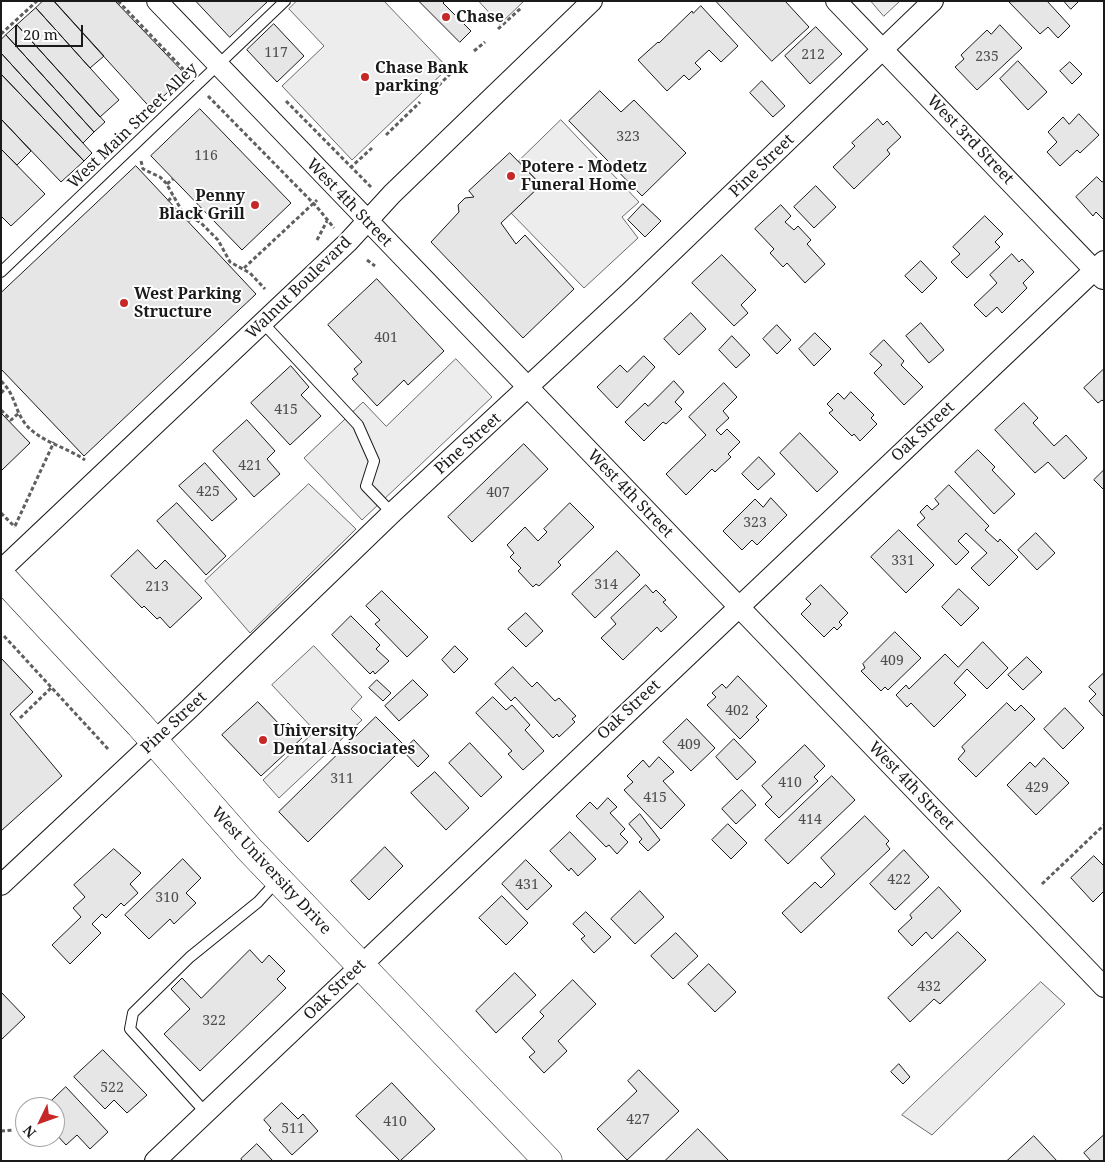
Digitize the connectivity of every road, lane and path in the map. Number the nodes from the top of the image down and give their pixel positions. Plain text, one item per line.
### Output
1 (37, 1) edge
2 (118, 1) edge
3 (157, 1) edge
4 (285, 1) edge
5 (592, 1) edge
6 (836, 1) edge
7 (933, 1) edge
8 (521, 8) dead end
9 (498, 29) dead end
10 (1, 34) edge
11 (485, 42) dead end
12 (883, 50) junction
13 (474, 51) dead end
14 (459, 65) dead end
15 (217, 66) junction
16 (190, 76) dead end
17 (434, 90) dead end
18 (208, 95) dead end
19 (283, 98) dead end
20 (420, 102) dead end
21 (386, 135) dead end
22 (372, 148) dead end
23 (142, 155) dead end
24 (351, 167) junction
25 (344, 173) dead end
26 (173, 179) dead end
27 (167, 184) junction
28 (373, 189) dead end
29 (173, 196) junction
30 (317, 200) dead end
31 (168, 201) dead end
32 (314, 203) junction
33 (192, 218) junction
34 (188, 221) dead end
35 (366, 222) junction
36 (337, 232) dead end
37 (367, 260) dead end
38 (375, 266) dead end
39 (244, 268) junction
40 (1101, 270) edge
41 (1, 272) edge
42 (265, 289) dead end
43 (263, 323) junction
44 (1, 381) edge
45 (7, 387) junction
46 (528, 388) junction
47 (1, 392) edge
48 (1, 410) edge
49 (20, 412) junction
50 (54, 442) junction
51 (85, 460) dead end
52 (1, 513) edge
53 (392, 514) junction
54 (14, 526) junction
55 (21, 533) dead end
56 (1, 570) edge
57 (1, 576) edge
58 (739, 607) junction
59 (4, 636) dead end
60 (52, 687) junction
61 (20, 718) dead end
62 (154, 742) junction
63 (109, 750) dead end
64 (1104, 825) edge
65 (278, 880) junction
66 (1042, 884) dead end
67 (1, 885) edge
68 (361, 965) junction
69 (1104, 987) edge
70 (206, 1112) junction
71 (14, 1130) dead end
72 (1, 1131) edge
73 (155, 1161) edge
74 (548, 1161) edge

1 - 10 path
2 - 16 path
3 - 15 street, West 4th Street
4 - 15 lane, West Main Street Alley
5 - 35 street, Walnut Boulevard
6 - 12 street, West 3rd Street
7 - 12 street, Pine Street
8 - 9 path
11 - 13 path
12 - 40 street, West 3rd Street
12 - 46 street, Pine Street
14 - 17 path
15 - 35 street, West 4th Street
15 - 41 lane, West Main Street Alley
18 - 32 path
19 - 24 path
20 - 21 path
22 - 24 path
23 - 27 path
24 - 25 path
24 - 28 path
26 - 27 path
27 - 29 path
29 - 31 path
29 - 33 path
30 - 32 path
32 - 36 path
32 - 39 path
33 - 34 path
33 - 39 path
35 - 43 street, Walnut Boulevard
35 - 46 street, West 4th Street
37 - 38 path
39 - 42 path
40 - 58 street, Oak Street
43 - 53 lane
43 - 56 street, Walnut Boulevard
44 - 45 path
45 - 47 path
45 - 49 path
46 - 53 street, Pine Street
46 - 58 street, West 4th Street
48 - 49 path
49 - 50 path
50 - 51 path
50 - 54 path
52 - 54 path
53 - 62 street, Pine Street
54 - 55 path
57 - 62 main road, West University Drive
58 - 68 street, Oak Street
58 - 69 street, West 4th Street
59 - 60 path
60 - 61 path
60 - 63 path
62 - 65 main road, West University Drive
62 - 67 street, Pine Street
64 - 66 path
65 - 68 main road, West University Drive
65 - 70 lane
68 - 70 street, Oak Street
68 - 74 main road, West University Drive
70 - 73 street, Oak Street
71 - 72 path

